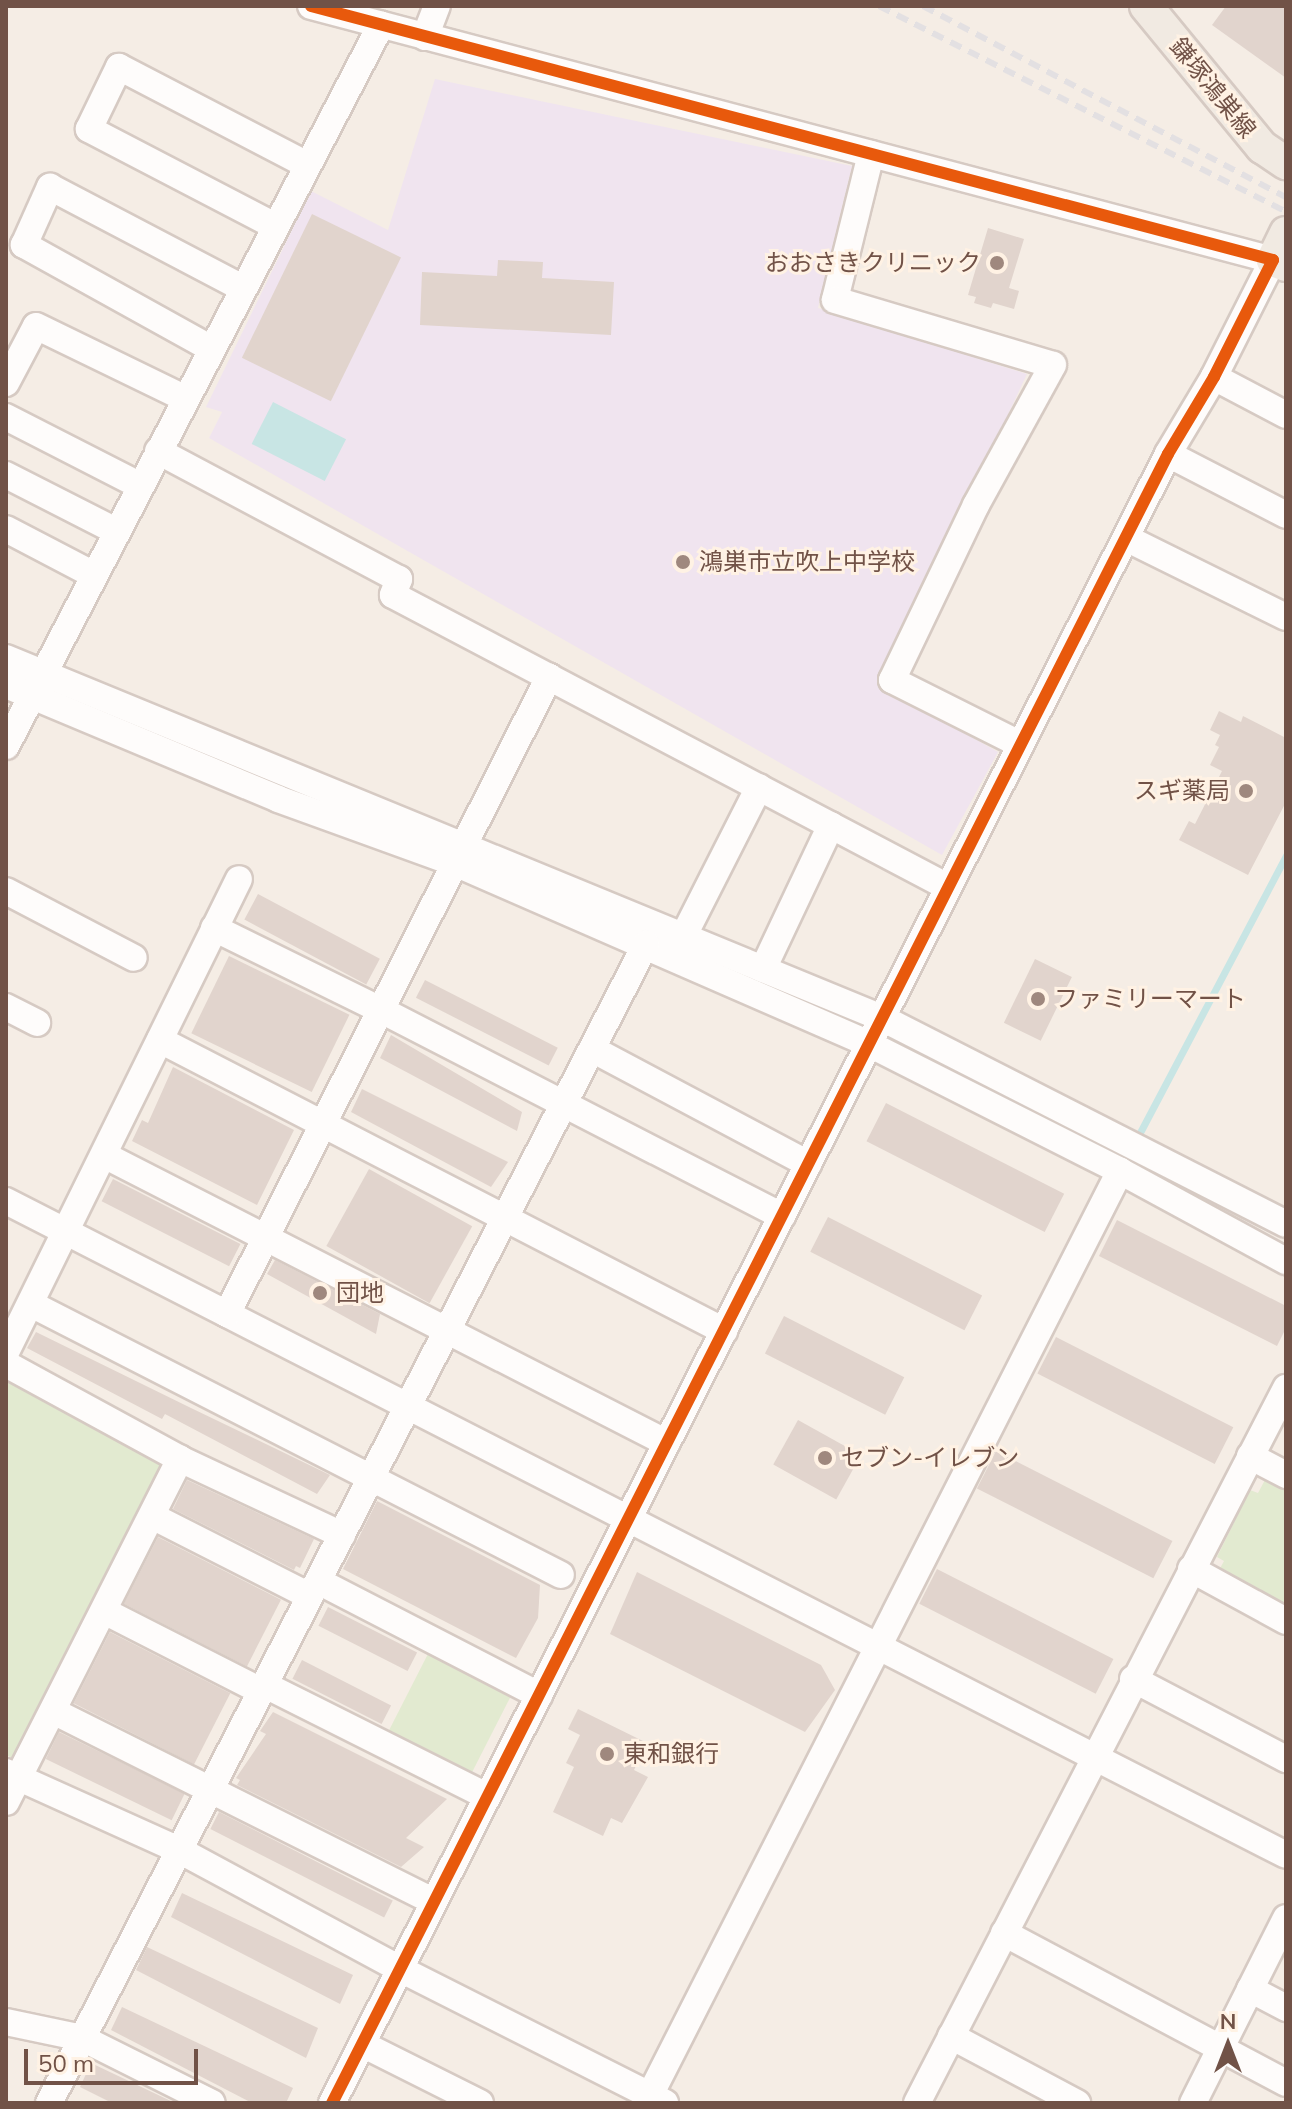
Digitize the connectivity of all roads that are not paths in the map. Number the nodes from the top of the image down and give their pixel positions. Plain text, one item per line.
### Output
1 (311, 6) edge
2 (437, 6) edge
3 (1146, 6) edge
4 (377, 18) edge
5 (425, 37) junction
6 (871, 154) junction
7 (1286, 163) edge
8 (307, 165) junction
9 (275, 226) junction
10 (1282, 253) edge
11 (242, 288) junction
12 (210, 348) junction
13 (1214, 377) junction
14 (6, 383) edge
15 (184, 398) junction
16 (1286, 415) edge
17 (6, 417) edge
18 (158, 451) junction
19 (1168, 454) junction
20 (6, 475) edge
21 (139, 485) junction
22 (1286, 515) edge
23 (6, 529) edge
24 (116, 531) junction
25 (1126, 538) junction
26 (94, 575) junction
27 (1286, 617) edge
28 (6, 658) edge
29 (549, 677) junction
30 (6, 685) edge
31 (37, 685) junction
32 (1021, 745) junction
33 (6, 746) edge
34 (759, 787) junction
35 (831, 825) junction
36 (460, 854) junction
37 (239, 879) dead end
38 (948, 887) junction
39 (6, 891) edge
40 (214, 928) junction
41 (683, 937) junction
42 (646, 944) junction
43 (134, 958) dead end
44 (763, 969) junction
45 (6, 1007) edge
46 (381, 1010) junction
47 (882, 1018) junction
48 (37, 1023) dead end
49 (160, 1040) junction
50 (869, 1044) junction
51 (592, 1049) junction
52 (563, 1104) junction
53 (324, 1123) junction
54 (104, 1155) junction
55 (808, 1164) junction
56 (1120, 1171) junction
57 (6, 1201) edge
58 (782, 1216) junction
59 (504, 1219) junction
60 (1286, 1224) edge
61 (66, 1231) junction
62 (266, 1237) junction
63 (1286, 1261) edge
64 (31, 1304) junction
65 (227, 1314) junction
66 (724, 1331) junction
67 (446, 1332) junction
68 (6, 1352) edge
69 (6, 1364) edge
70 (1286, 1388) edge
71 (408, 1407) junction
72 (667, 1443) junction
73 (1250, 1456) junction
74 (180, 1459) junction
75 (1286, 1475) edge
76 (371, 1478) junction
77 (152, 1516) junction
78 (627, 1519) junction
79 (342, 1535) junction
80 (1191, 1569) junction
81 (561, 1575) dead end
82 (314, 1588) junction
83 (104, 1611) junction
84 (1286, 1621) edge
85 (878, 1648) junction
86 (1133, 1679) junction
87 (263, 1688) junction
88 (539, 1695) junction
89 (53, 1711) junction
90 (1094, 1759) junction
91 (1286, 1759) edge
92 (10, 1784) edge
93 (211, 1788) junction
94 (487, 1796) junction
95 (179, 1850) junction
96 (1286, 1855) edge
97 (434, 1902) junction
98 (1286, 1918) edge
99 (1004, 1933) junction
100 (400, 1969) junction
101 (1250, 1989) junction
102 (1286, 2008) edge
103 (6, 2022) edge
104 (951, 2036) junction
105 (82, 2038) junction
106 (362, 2044) junction
107 (1220, 2050) junction
108 (1286, 2083) edge
109 (654, 2100) edge
110 (49, 2103) edge
111 (212, 2103) edge
112 (332, 2103) edge
113 (480, 2103) edge
114 (917, 2103) edge
115 (1077, 2103) edge
116 (1193, 2103) edge

1 - 4 street
2 - 5 street
3 - 7 main road, 鎌塚鴻巣線
4 - 5 street
4 - 8 street
5 - 6 street
6 - 10 street
6 - 32 street
8 - 9 street
8 - 9 street
9 - 11 street
10 - 13 street
11 - 12 street
11 - 12 street
12 - 15 street
13 - 16 street
13 - 19 street
14 - 15 street
15 - 18 street
17 - 21 street
18 - 21 street
18 - 29 street
19 - 22 street
19 - 25 street
20 - 24 street
21 - 24 street
23 - 26 street
24 - 26 street
25 - 27 street
25 - 32 street
26 - 31 street
28 - 31 street
29 - 34 street
29 - 36 street
30 - 31 street
31 - 33 street
31 - 36 street
32 - 38 street
34 - 35 street
34 - 41 street
35 - 38 street
35 - 44 street
36 - 41 street
36 - 42 street
36 - 46 street
37 - 40 street
38 - 47 street
39 - 43 street
40 - 46 street
40 - 49 street
41 - 44 street
42 - 50 street
42 - 51 street
44 - 47 street
45 - 48 street
46 - 52 street
46 - 53 street
47 - 50 street
47 - 60 street
49 - 53 street
49 - 54 street
50 - 55 street
50 - 56 street
51 - 52 street
51 - 55 street
52 - 58 street
52 - 59 street
53 - 59 street
53 - 62 street
54 - 61 street
54 - 62 street
55 - 58 street
56 - 63 street
56 - 85 street
57 - 61 street
58 - 66 street
59 - 66 street
59 - 67 street
61 - 64 street
61 - 65 street
62 - 65 street
62 - 67 street
64 - 68 street
64 - 76 street
65 - 71 street
66 - 72 street
67 - 71 street
67 - 72 street
69 - 74 street
70 - 73 street
71 - 76 street
71 - 78 street
72 - 78 street
73 - 75 street
73 - 80 street
74 - 77 street
74 - 79 street
76 - 79 street
76 - 81 street
77 - 82 street
77 - 83 street
78 - 85 street
78 - 88 street
79 - 82 street
80 - 84 street
80 - 86 street
82 - 87 street
82 - 88 street
83 - 87 street
83 - 89 street
85 - 90 street
85 - 109 street
86 - 90 street
86 - 91 street
87 - 93 street
87 - 94 street
88 - 94 street
89 - 92 street
89 - 93 street
90 - 96 street
90 - 99 street
92 - 95 street
93 - 95 street
93 - 97 street
94 - 97 street
95 - 100 street
95 - 105 street
97 - 100 street
98 - 101 street
99 - 104 street
99 - 107 street
100 - 106 street
100 - 109 street
101 - 102 street
101 - 107 street
103 - 105 street
104 - 114 street
104 - 115 street
105 - 110 street
105 - 111 street
106 - 112 street
106 - 113 street
107 - 108 street
107 - 116 street

